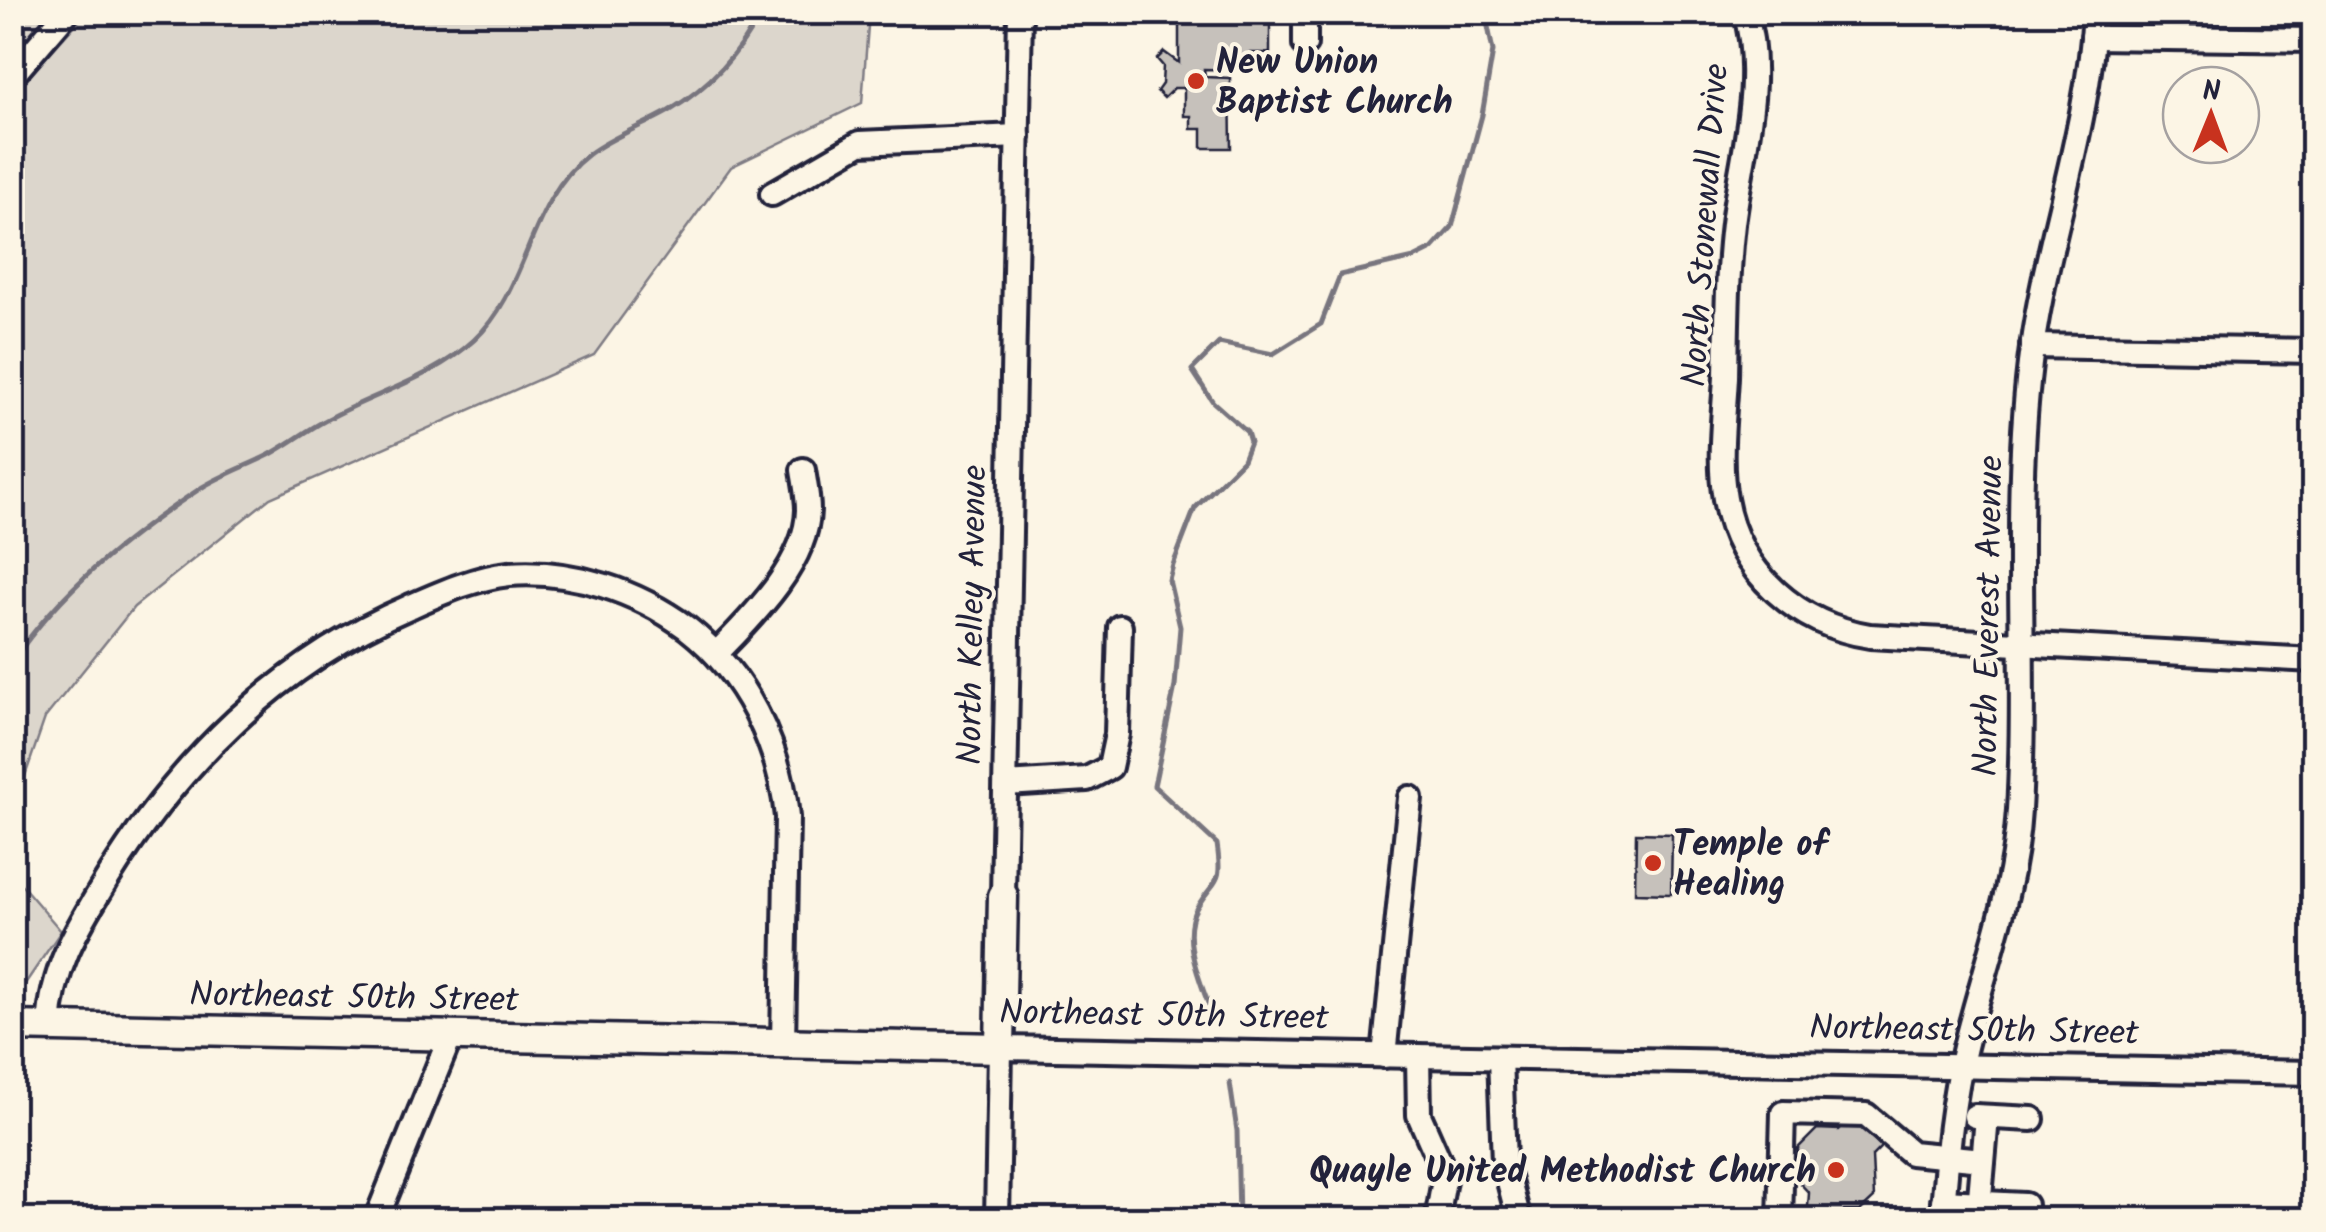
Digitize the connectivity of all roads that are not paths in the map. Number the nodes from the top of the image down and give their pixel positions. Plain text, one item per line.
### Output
1 (67, 12) edge
2 (1020, 12) edge
3 (1305, 12) edge
4 (1745, 12) edge
5 (2094, 12) edge
6 (2094, 36) junction
7 (2314, 40) edge
8 (1305, 44) dead end
9 (12, 76) edge
10 (1018, 136) junction
11 (772, 194) dead end
12 (2032, 346) junction
13 (2314, 351) edge
14 (803, 470) dead end
15 (1120, 627) dead end
16 (2020, 644) junction
17 (716, 654) junction
18 (2314, 660) edge
19 (1006, 784) junction
20 (1410, 798) dead end
21 (1003, 896) joint
22 (12, 1026) edge
23 (50, 1027) junction
24 (451, 1035) junction
25 (783, 1043) junction
26 (1000, 1048) junction
27 (1384, 1056) junction
28 (1418, 1056) junction
29 (1500, 1058) junction
30 (1960, 1067) junction
31 (2314, 1073) edge
32 (1952, 1114) junction
33 (1987, 1117) junction
34 (2032, 1119) dead end
35 (1947, 1158) junction
36 (1983, 1160) junction
37 (2025, 1206) dead end
38 (1943, 1210) edge
39 (1979, 1212) edge
40 (376, 1220) edge
41 (997, 1220) edge
42 (1437, 1220) edge
43 (1519, 1220) edge
44 (1780, 1220) edge

1 - 9 street
2 - 10 street, North Kelley Avenue
3 - 8 street
4 - 16 street, North Stonewall Drive
5 - 6 street, North Everest Avenue
6 - 7 street
6 - 12 street, North Everest Avenue
10 - 11 street
10 - 19 street, North Kelley Avenue
12 - 13 street
12 - 16 street, North Everest Avenue
14 - 17 street
15 - 19 street
16 - 18 street, North Stonewall Drive
16 - 30 street, North Everest Avenue
17 - 23 street
17 - 25 street
19 - 21 street, North Kelley Avenue
20 - 27 street
21 - 26 main road, North Kelley Avenue
22 - 23 main road, Northeast 50th Street
23 - 24 main road, Northeast 50th Street
24 - 25 main road, Northeast 50th Street
24 - 40 street
25 - 26 main road, Northeast 50th Street
26 - 27 street, Northeast 50th Street
26 - 41 street, North Kelley Avenue
27 - 28 street, Northeast 50th Street
28 - 29 street, Northeast 50th Street
28 - 42 street
29 - 30 street, Northeast 50th Street
29 - 43 street
30 - 31 street, Northeast 50th Street
30 - 32 street, North Everest Avenue
32 - 33 street
32 - 35 street, North Everest Avenue
33 - 34 street
33 - 36 street
35 - 36 street
35 - 38 street, North Everest Avenue
35 - 44 street
36 - 39 street
37 - 39 street
38 - 39 street

